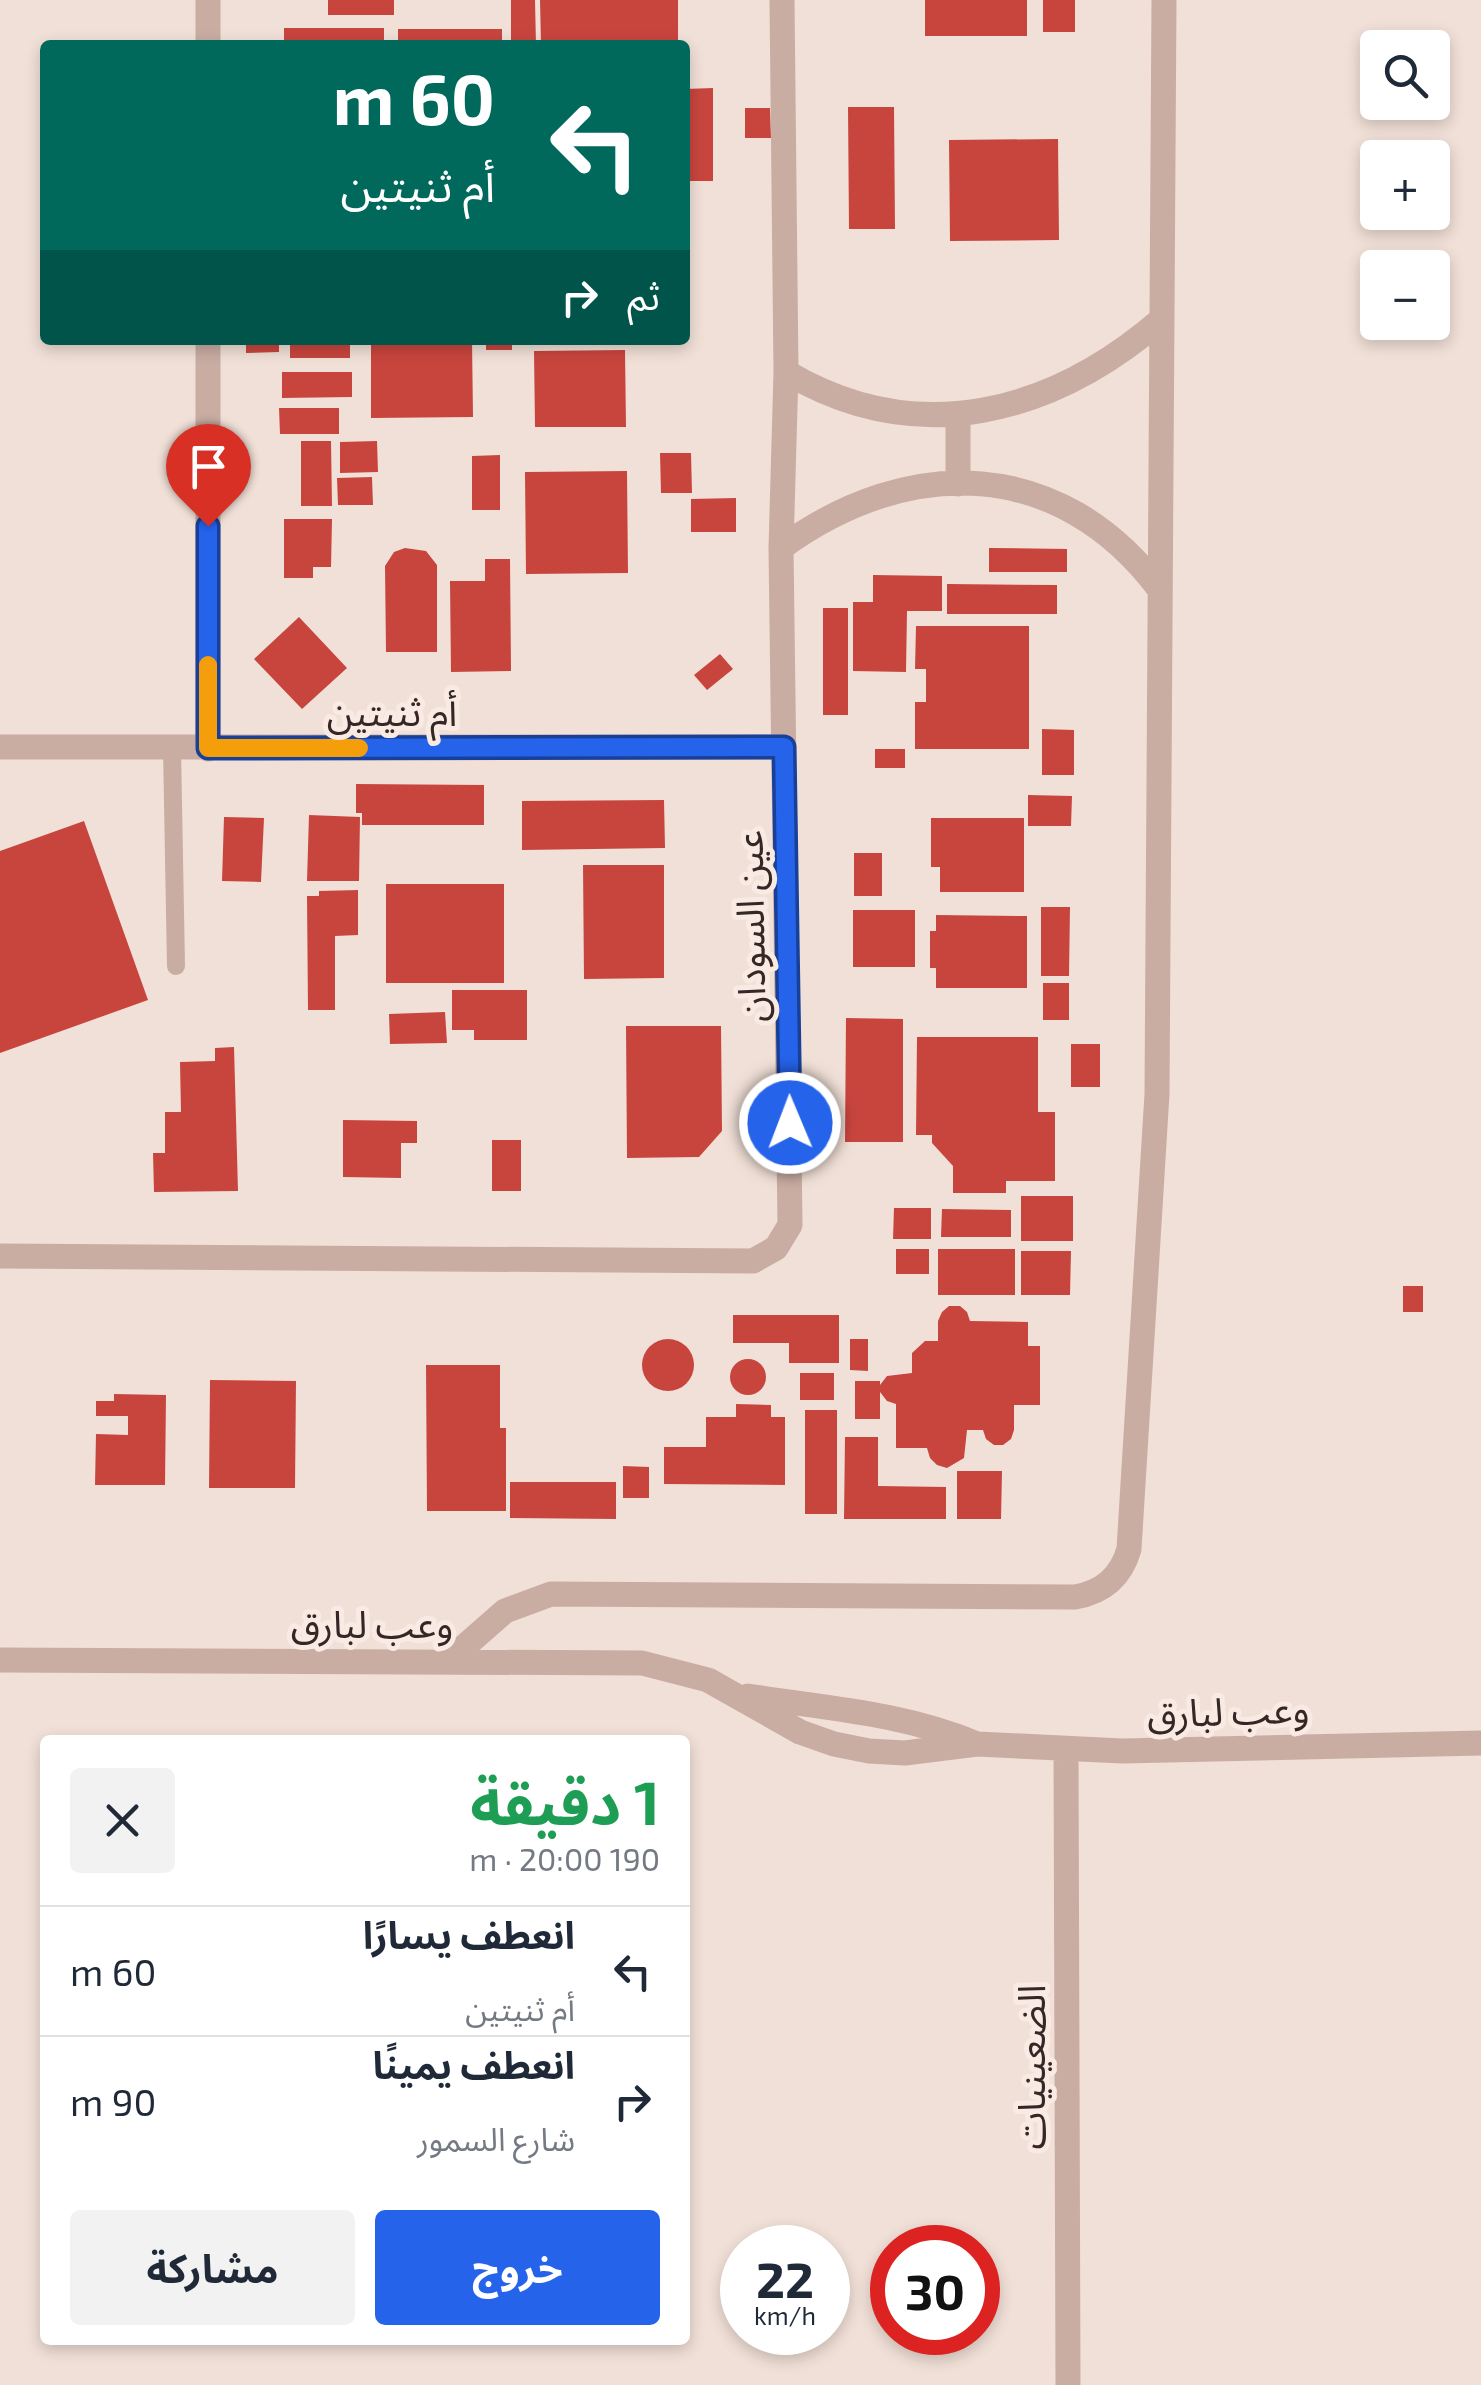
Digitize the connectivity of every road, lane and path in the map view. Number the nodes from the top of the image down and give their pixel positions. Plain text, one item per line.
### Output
1 (208, 0) edge
2 (782, 0) edge
3 (1164, 0) edge
4 (208, 40) edge
5 (1162, 319) junction
6 (208, 345) edge
7 (786, 372) junction
8 (958, 414) junction
9 (958, 484) junction
10 (781, 548) junction
11 (1160, 590) junction
12 (0, 746) edge
13 (784, 747) junction
14 (172, 748) junction
15 (208, 748) junction
16 (176, 966) dead end
17 (0, 1256) edge
18 (0, 1660) edge
19 (448, 1660) junction
20 (739, 1694) junction
21 (1481, 1742) edge
22 (977, 1744) junction
23 (1066, 1749) junction
24 (1068, 2385) edge

1 - 4 street
2 - 7 street, عين السودان
3 - 5 street
5 - 8 street
5 - 11 street
6 - 15 street
7 - 8 street
7 - 10 street, عين السودان
8 - 9 street
9 - 10 street
9 - 11 street
10 - 13 street, عين السودان
11 - 19 street
12 - 14 street, أم ثنيتين
13 - 15 street, أم ثنيتين
13 - 17 street, عين السودان
14 - 15 street, أم ثنيتين
14 - 16 lane
18 - 19 street, وعب لبارق
19 - 20 street, وعب لبارق
20 - 22 street, وعب لبارق
20 - 22 street, وعب لبارق
21 - 23 street, وعب لبارق
22 - 23 street, وعب لبارق
23 - 24 street, الضعينيات

